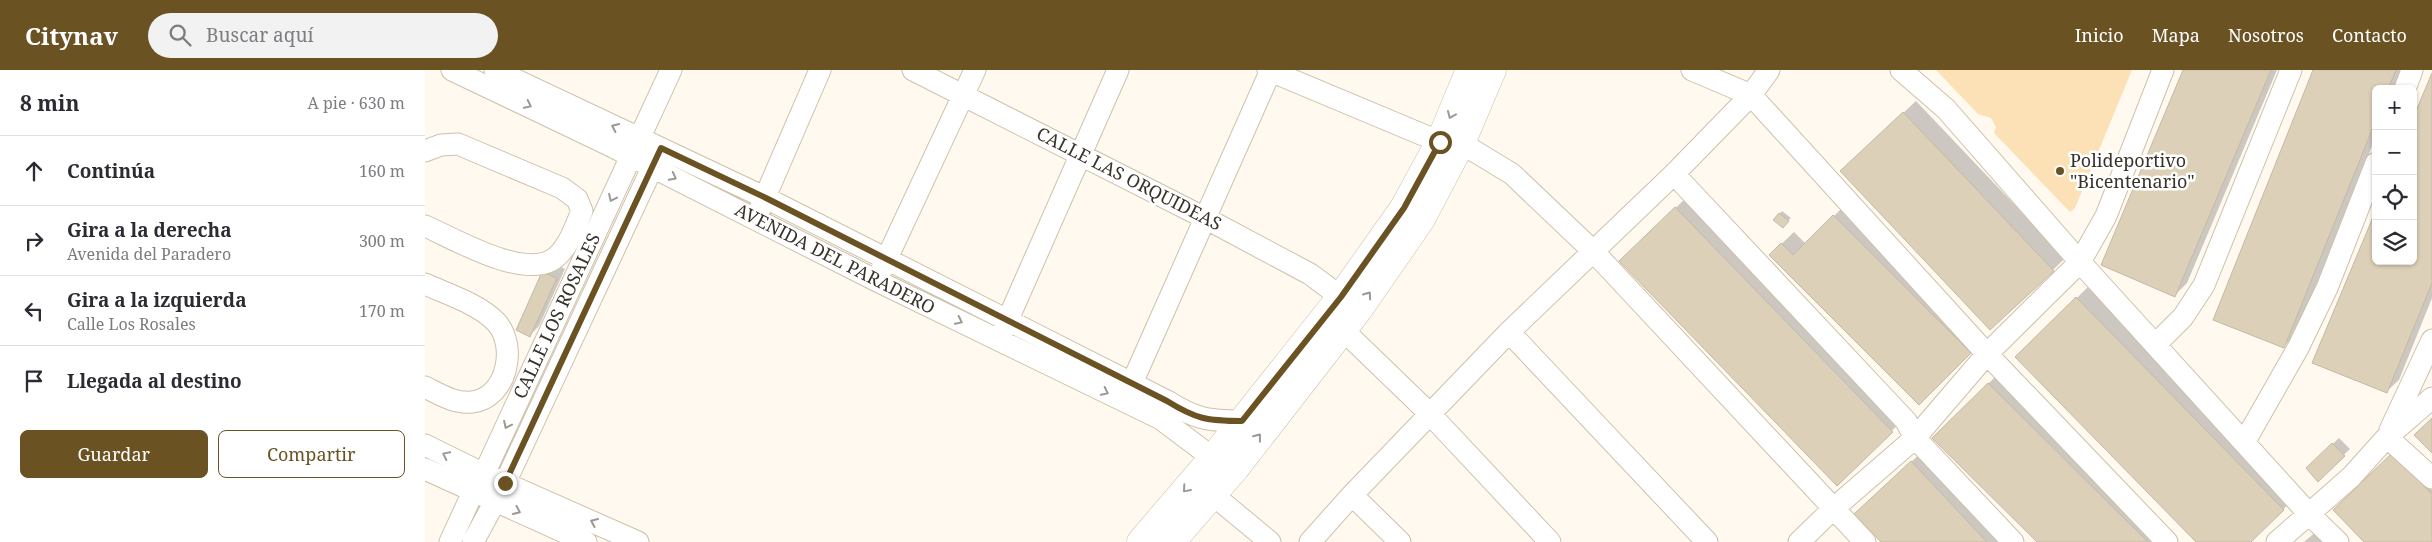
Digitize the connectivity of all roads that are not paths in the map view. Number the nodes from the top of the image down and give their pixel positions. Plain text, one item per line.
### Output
1 (451, 70) edge
2 (495, 70) edge
3 (671, 70) edge
4 (820, 70) edge
5 (913, 70) edge
6 (975, 70) edge
7 (1119, 70) edge
8 (1270, 70) edge
9 (1470, 70) edge
10 (1492, 70) edge
11 (1692, 70) edge
12 (1769, 70) edge
13 (1901, 70) edge
14 (2163, 70) edge
15 (2291, 70) edge
16 (2413, 70) edge
17 (514, 81) edge
18 (2407, 85) edge
19 (1751, 95) junction
20 (964, 96) junction
21 (1451, 143) junction
22 (636, 148) junction
23 (425, 151) edge
24 (1080, 155) junction
25 (657, 158) junction
26 (2372, 173) edge
27 (1674, 174) junction
28 (766, 198) junction
29 (755, 218) junction
30 (1205, 218) junction
31 (425, 226) edge
32 (1593, 251) junction
33 (886, 258) junction
34 (2080, 262) junction
35 (877, 281) junction
36 (425, 284) edge
37 (1341, 297) junction
38 (1008, 320) junction
39 (1342, 329) junction
40 (1509, 332) junction
41 (998, 340) junction
42 (2432, 340) edge
43 (2156, 344) junction
44 (1987, 354) junction
45 (1132, 383) junction
46 (425, 387) edge
47 (2432, 398) edge
48 (1430, 414) junction
49 (1242, 421) junction
50 (2387, 437) junction
51 (1915, 438) junction
52 (2245, 441) junction
53 (425, 445) edge
54 (1222, 459) junction
55 (425, 469) edge
56 (2432, 478) edge
57 (479, 483) junction
58 (505, 483) junction
59 (1212, 494) junction
60 (1352, 494) junction
61 (494, 501) junction
62 (1833, 509) junction
63 (2309, 514) junction
64 (450, 542) edge
65 (473, 542) edge
66 (586, 542) edge
67 (638, 542) edge
68 (1141, 542) edge
69 (1171, 542) edge
70 (1270, 542) edge
71 (1310, 542) edge
72 (1400, 542) edge
73 (1550, 542) edge
74 (1707, 542) edge
75 (1799, 542) edge
76 (1865, 542) edge
77 (2013, 542) edge
78 (2167, 542) edge
79 (2277, 542) edge
80 (2338, 542) edge

1 - 17 street, AVENIDA DEL PARADERO
2 - 17 street, AVENIDA DEL PARADERO
3 - 22 street, CALLE LOS ROSALES
4 - 28 street
5 - 20 street, CALLE LAS ORQUIDEAS
6 - 20 street
7 - 24 street
8 - 21 street
8 - 30 street
9 -> 21 main road
10 - 21 main road
11 - 19 street
12 - 19 street
13 - 34 street
14 - 34 street
15 - 43 street
16 - 18 street
17 - 22 street, AVENIDA DEL PARADERO
19 - 27 street
19 - 44 street
20 - 24 street, CALLE LAS ORQUIDEAS
20 - 33 street
21 - 32 street
21 - 37 main road
39 -> 21 main road
22 - 25 street, AVENIDA DEL PARADERO
22 -> 57 street, CALLE LOS ROSALES
23 - 31 street
24 - 30 street, CALLE LAS ORQUIDEAS
24 - 38 street
25 - 28 street, AVENIDA DEL PARADERO
25 -> 29 street, AVENIDA DEL PARADERO
25 - 58 street, CALLE LOS ROSALES
26 - 52 street
27 - 32 street
27 - 51 street
28 - 29 street
28 - 33 street, AVENIDA DEL PARADERO
29 - 35 street, AVENIDA DEL PARADERO
30 - 37 street, CALLE LAS ORQUIDEAS
30 - 45 street
32 - 40 street
32 - 62 street
33 - 35 street
33 - 38 street, AVENIDA DEL PARADERO
34 - 43 street
34 - 44 street
35 -> 41 street, AVENIDA DEL PARADERO
36 - 46 street
37 - 49 main road
38 - 41 street
38 - 45 street, AVENIDA DEL PARADERO
39 - 48 street
54 -> 39 main road
40 - 48 street
40 - 74 street
41 -> 54 street, AVENIDA DEL PARADERO
42 - 50 street
43 - 52 street
44 - 51 street
44 - 78 street
45 - 49 street, AVENIDA DEL PARADERO
47 - 50 street
48 - 60 street
48 - 73 street
49 - 54 main road
50 - 56 street
50 - 63 street
51 - 62 street
51 - 77 street
52 - 63 street
57 -> 53 street
54 - 59 main road
54 -> 68 main road
55 - 57 street
57 - 58 street
57 - 61 street
57 - 64 street, CALLE LOS ROSALES
58 - 61 street, CALLE LOS ROSALES
67 -> 58 street
59 - 69 main road
59 - 70 street
60 - 71 street
60 - 72 street
61 - 65 street, CALLE LOS ROSALES
61 -> 66 street
62 - 75 street
62 - 76 street
63 - 79 street
63 - 80 street

